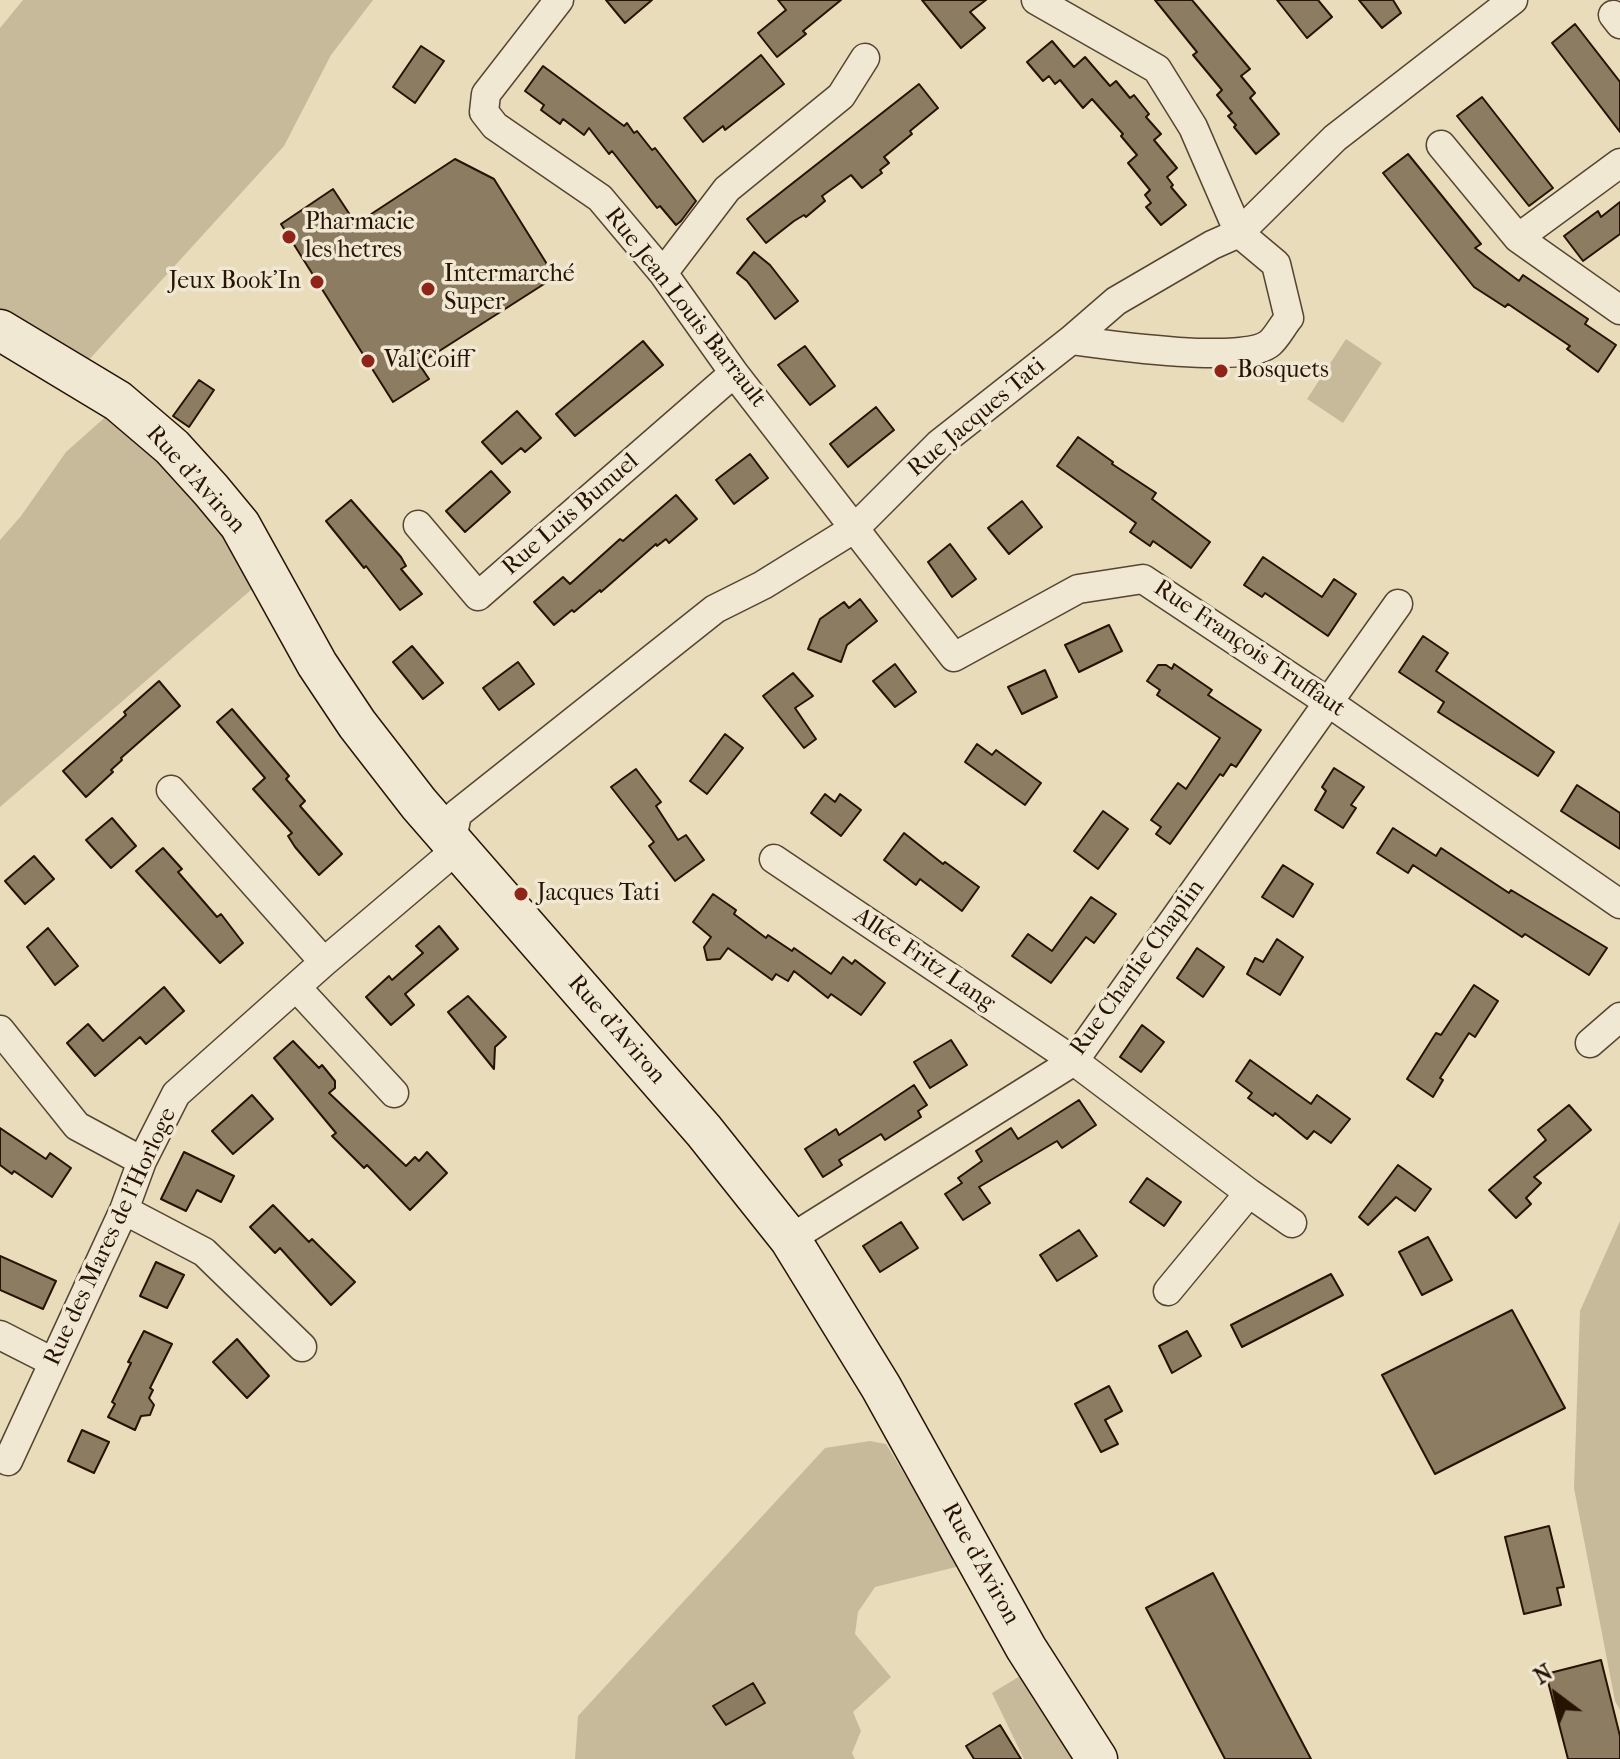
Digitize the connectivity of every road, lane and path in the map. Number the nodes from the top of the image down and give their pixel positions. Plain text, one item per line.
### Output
1 (559, 0) edge
2 (1513, 0) edge
3 (1046, 2) edge
4 (865, 58) dead end
5 (1441, 145) dead end
6 (1620, 163) edge
7 (1239, 233) junction
8 (1518, 238) junction
9 (663, 273) junction
10 (1620, 310) edge
11 (0, 330) edge
12 (1071, 340) junction
13 (734, 373) junction
14 (418, 525) dead end
15 (855, 528) junction
16 (1398, 604) dead end
17 (1328, 702) junction
18 (171, 790) dead end
19 (453, 841) junction
20 (774, 859) dead end
21 (1620, 904) edge
22 (324, 962) junction
23 (297, 988) junction
24 (1620, 1017) edge
25 (0, 1030) edge
26 (1590, 1043) dead end
27 (1074, 1061) junction
28 (394, 1093) dead end
29 (142, 1161) junction
30 (1249, 1193) junction
31 (124, 1210) junction
32 (1292, 1223) dead end
33 (790, 1239) junction
34 (1168, 1291) dead end
35 (0, 1335) edge
36 (302, 1347) dead end
37 (53, 1362) junction
38 (8, 1461) dead end
39 (1097, 1759) edge

1 - 9 street, Rue Jean Louis Barrault
2 - 7 street, Rue Jacques Tati
3 - 7 street
4 - 9 street
5 - 8 street
6 - 8 street
7 - 12 street, Rue Jacques Tati
7 - 12 street
8 - 10 street
9 - 13 street, Rue Jean Louis Barrault
11 - 19 street, Rue d'Aviron
12 - 15 street, Rue Jacques Tati
13 - 14 street, Rue Luis Bunuel
13 - 15 street, Rue Jean Louis Barrault
15 - 17 street, Rue François Truffaut
15 - 19 street, Rue Jacques Tati
16 - 17 street, Rue Charlie Chaplin
17 - 21 street, Rue François Truffaut
17 - 27 street, Rue Charlie Chaplin
18 - 22 street
19 - 22 street, Rue des Mares de l'Horloge
19 - 33 street, Rue d'Aviron
20 - 27 street, Allée Fritz Lang
22 - 23 street, Rue des Mares de l'Horloge
23 - 28 street
23 - 29 street, Rue des Mares de l'Horloge
24 - 26 street
25 - 29 street
27 - 30 street, Allée Fritz Lang
27 - 33 street, Rue Charlie Chaplin
29 - 31 street, Rue des Mares de l'Horloge
30 - 32 street, Allée Fritz Lang
30 - 34 street
31 - 36 street
31 - 37 street, Rue des Mares de l'Horloge
33 - 39 street, Rue d'Aviron
35 - 37 street
37 - 38 street, Rue des Mares de l'Horloge

